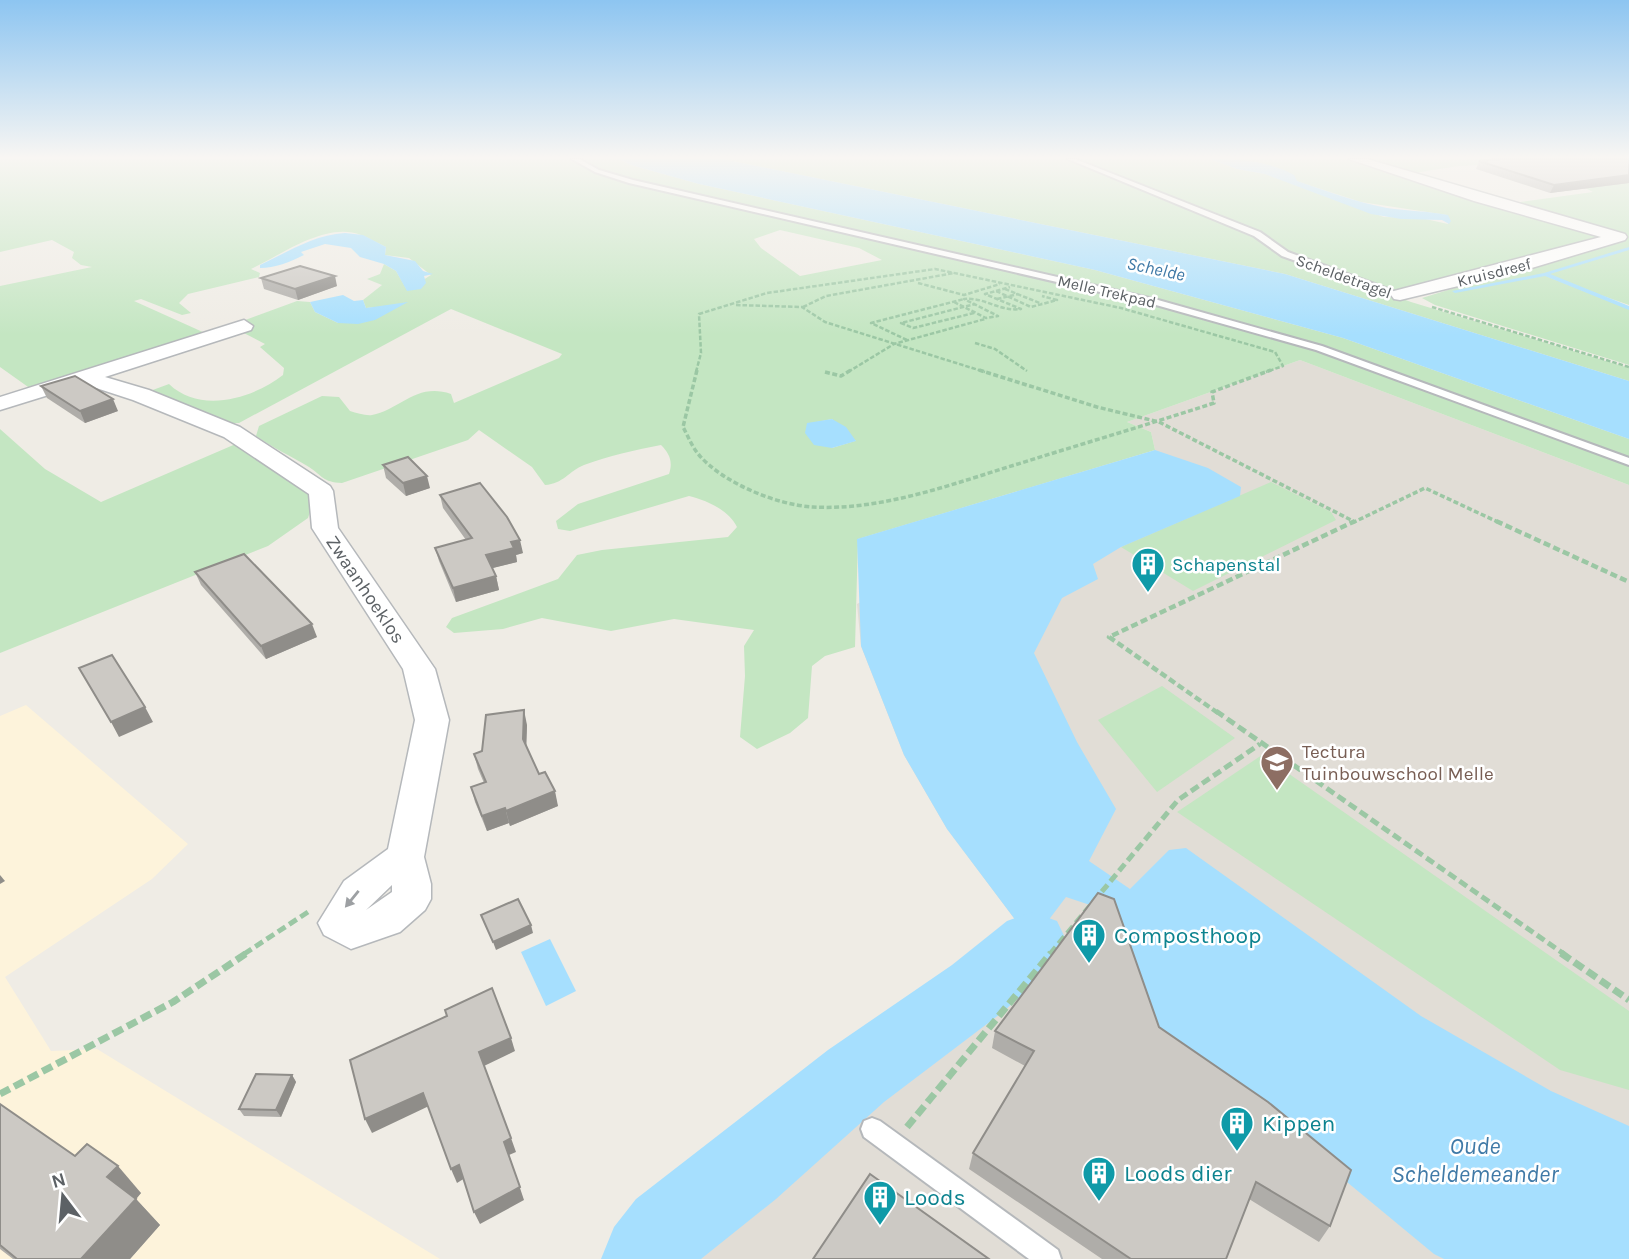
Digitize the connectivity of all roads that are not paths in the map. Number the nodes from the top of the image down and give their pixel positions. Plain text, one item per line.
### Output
1 (787, 218) edge
2 (1217, 218) edge
3 (1556, 218) edge
4 (1624, 235) edge
5 (1400, 295) joint
6 (244, 326) dead end
7 (87, 378) junction
8 (0, 404) edge
9 (1629, 462) edge
10 (348, 901) road end
11 (872, 1129) dead end
12 (1049, 1259) edge

1 - 9 lane, Melle Trekpad
2 - 5 lane, Scheldetragel
3 - 4 street
4 - 5 street, Kruisdreef
6 - 7 street
7 - 8 street
7 - 10 street, Zwaanhoeklos
11 - 12 lane

